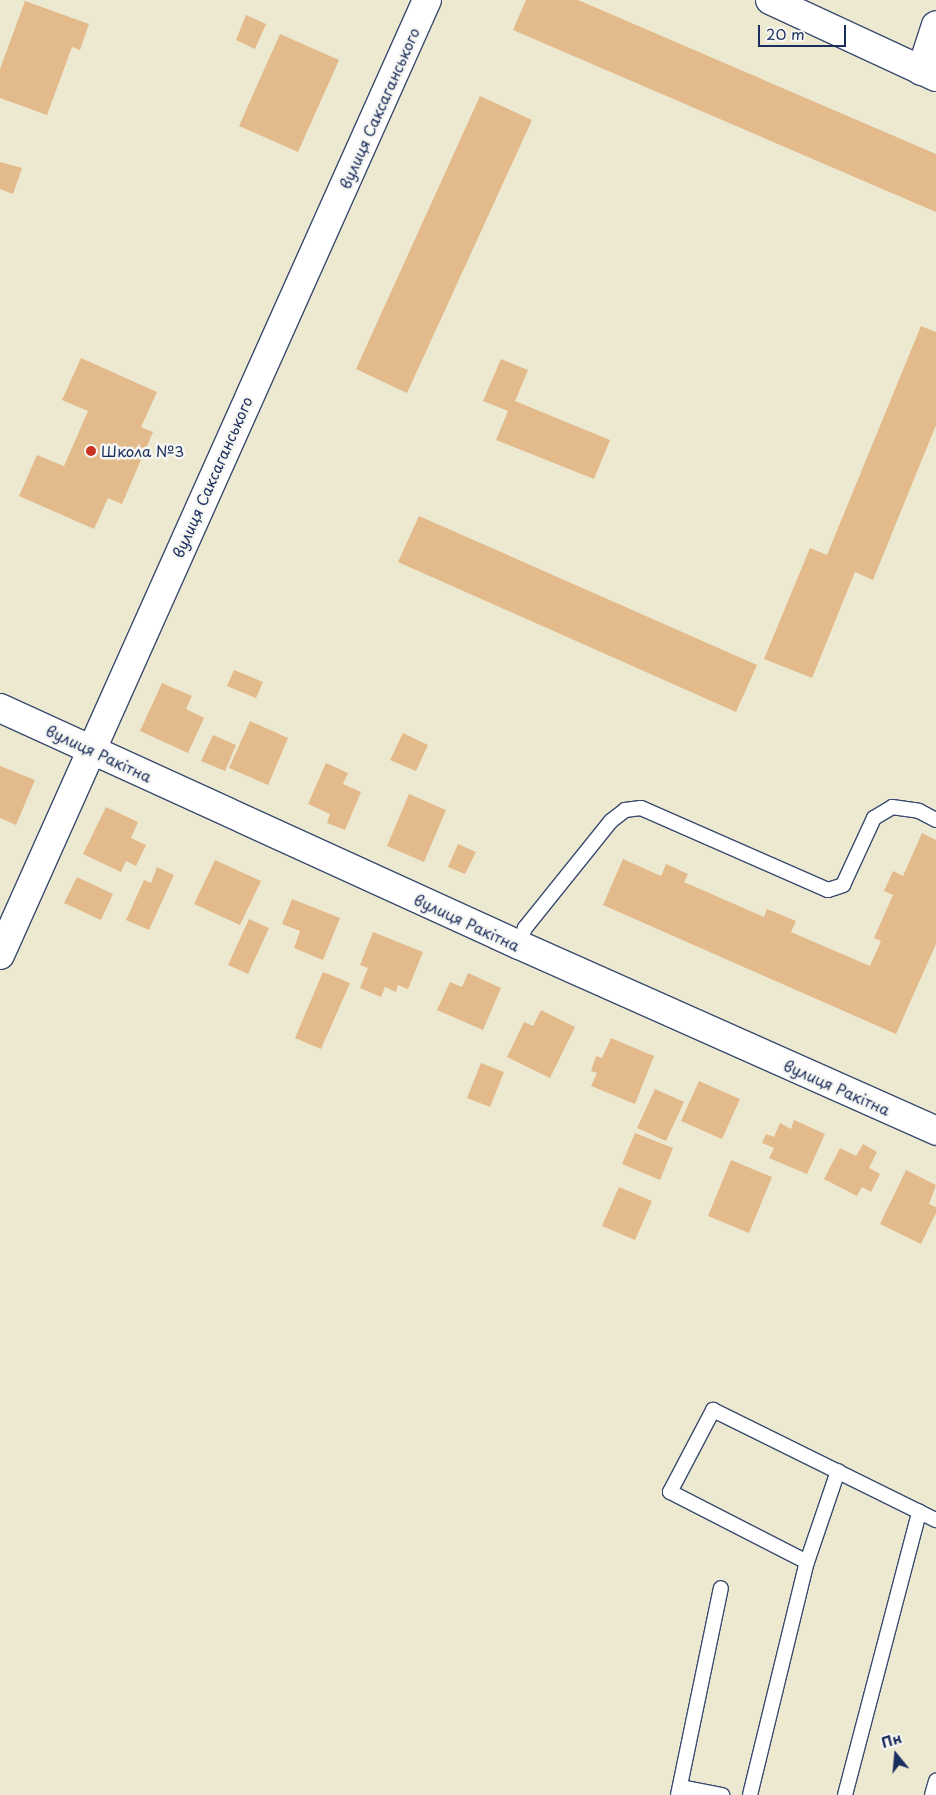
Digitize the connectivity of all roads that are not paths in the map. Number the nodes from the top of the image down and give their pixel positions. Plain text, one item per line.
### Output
1 (427, 0) edge
2 (770, 0) edge
3 (936, 26) edge
4 (929, 74) edge
5 (0, 708) edge
6 (90, 749) junction
7 (936, 820) edge
8 (518, 946) junction
9 (0, 955) edge
10 (936, 1131) edge
11 (838, 1471) junction
12 (919, 1512) junction
13 (936, 1520) edge
14 (807, 1562) junction
15 (721, 1588) dead end
16 (936, 1781) edge
17 (679, 1791) edge
18 (722, 1795) edge
19 (750, 1795) edge
20 (845, 1795) edge
21 (932, 1795) edge

1 - 6 street, вулиця Саксаганського
2 - 4 street
3 - 4 street
5 - 6 street, вулиця Ракітна
6 - 8 street, вулиця Ракітна
6 - 9 street, вулиця Саксаганського
7 - 8 lane
8 - 10 street, вулиця Ракітна
11 - 12 lane
11 - 14 lane
11 - 14 lane
12 - 13 lane
12 - 20 lane
14 - 19 lane
15 - 17 lane
16 - 21 lane
17 - 18 lane

